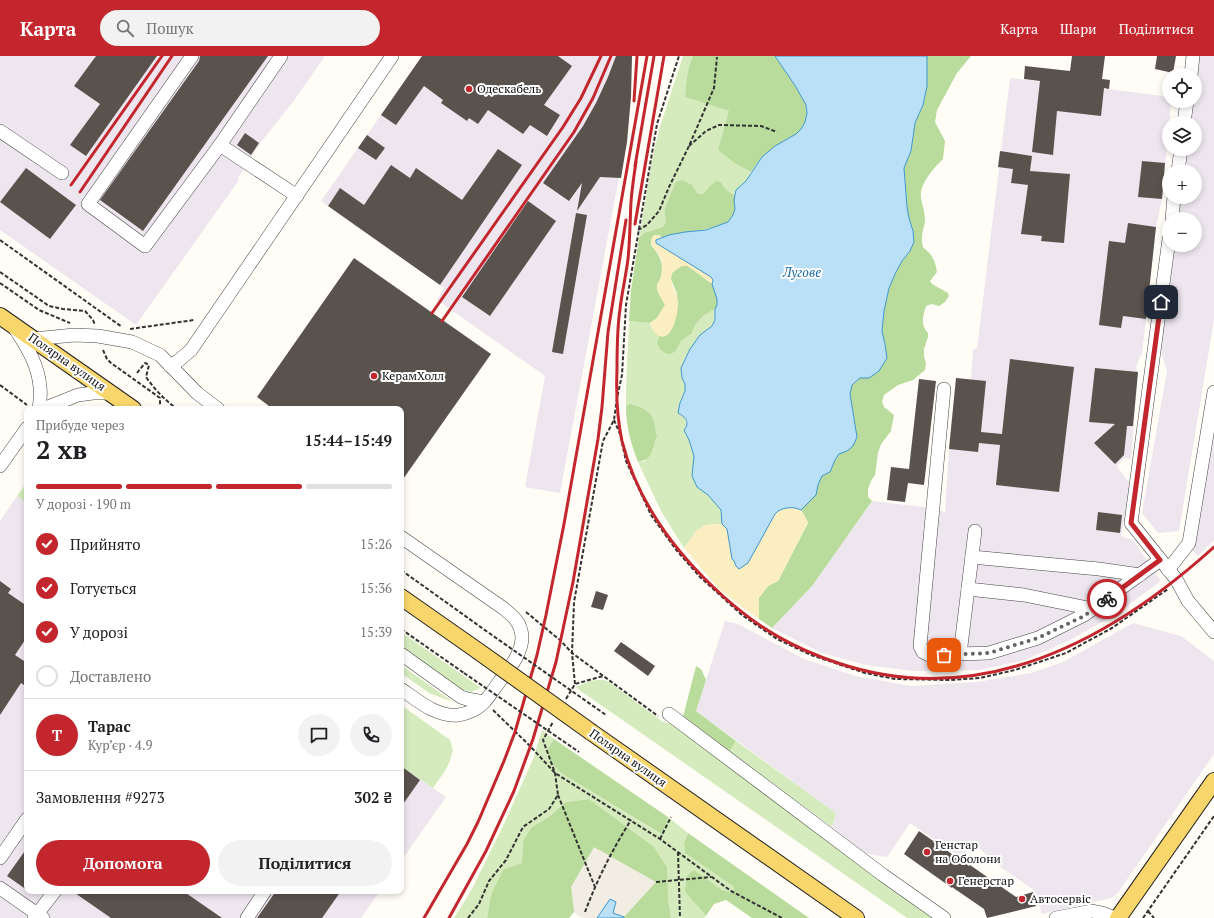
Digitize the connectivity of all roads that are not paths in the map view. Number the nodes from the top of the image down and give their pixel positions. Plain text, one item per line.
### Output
1 (192, 56) edge
2 (281, 56) edge
3 (392, 56) edge
4 (1193, 56) edge
5 (1191, 68) edge
6 (0, 131) edge
7 (220, 145) junction
8 (62, 173) dead end
9 (297, 196) junction
10 (1167, 252) edge
11 (6, 320) edge
12 (34, 339) junction
13 (170, 366) junction
14 (944, 389) dead end
15 (1214, 392) edge
16 (111, 394) junction
17 (34, 406) edge
18 (51, 406) edge
19 (129, 406) edge
20 (214, 406) edge
21 (24, 432) edge
22 (0, 466) edge
23 (974, 530) dead end
24 (404, 539) edge
25 (972, 556) junction
26 (1164, 565) junction
27 (1140, 575) junction
28 (968, 590) junction
29 (404, 599) edge
30 (1093, 609) junction
31 (1214, 632) edge
32 (960, 654) junction
33 (404, 656) edge
34 (404, 690) edge
35 (484, 702) junction
36 (663, 715) road end
37 (1214, 781) edge
38 (24, 823) edge
39 (0, 858) edge
40 (0, 888) edge
41 (53, 894) edge
42 (263, 894) edge
43 (38, 917) edge
44 (247, 918) edge
45 (856, 918) edge
46 (944, 918) edge
47 (1056, 918) edge
48 (1115, 918) edge
49 (1118, 918) edge

1 - 7 street
2 - 7 street
3 - 9 street
4 - 5 street
6 - 8 street
7 - 9 street
9 - 13 street
10 - 26 street
11 - 12 main road, Полярна вулиця
11 - 17 street
12 - 13 street
12 - 16 main road, Полярна вулиця
13 - 20 street
14 - 32 street
15 - 26 street
16 - 18 street
16 - 19 main road, Полярна вулиця
21 - 22 street
23 - 25 street
24 - 35 street
25 - 27 street
25 - 28 street
26 - 27 street
26 - 31 street
27 - 30 street
28 - 30 street
28 - 32 street
29 - 45 main road, Полярна вулиця, bridge
30 - 32 street
33 - 35 street
34 - 35 street
36 - 46 street
37 - 49 main road
38 - 39 street
40 - 43 street
41 - 43 street
42 - 44 street
47 - 48 street

